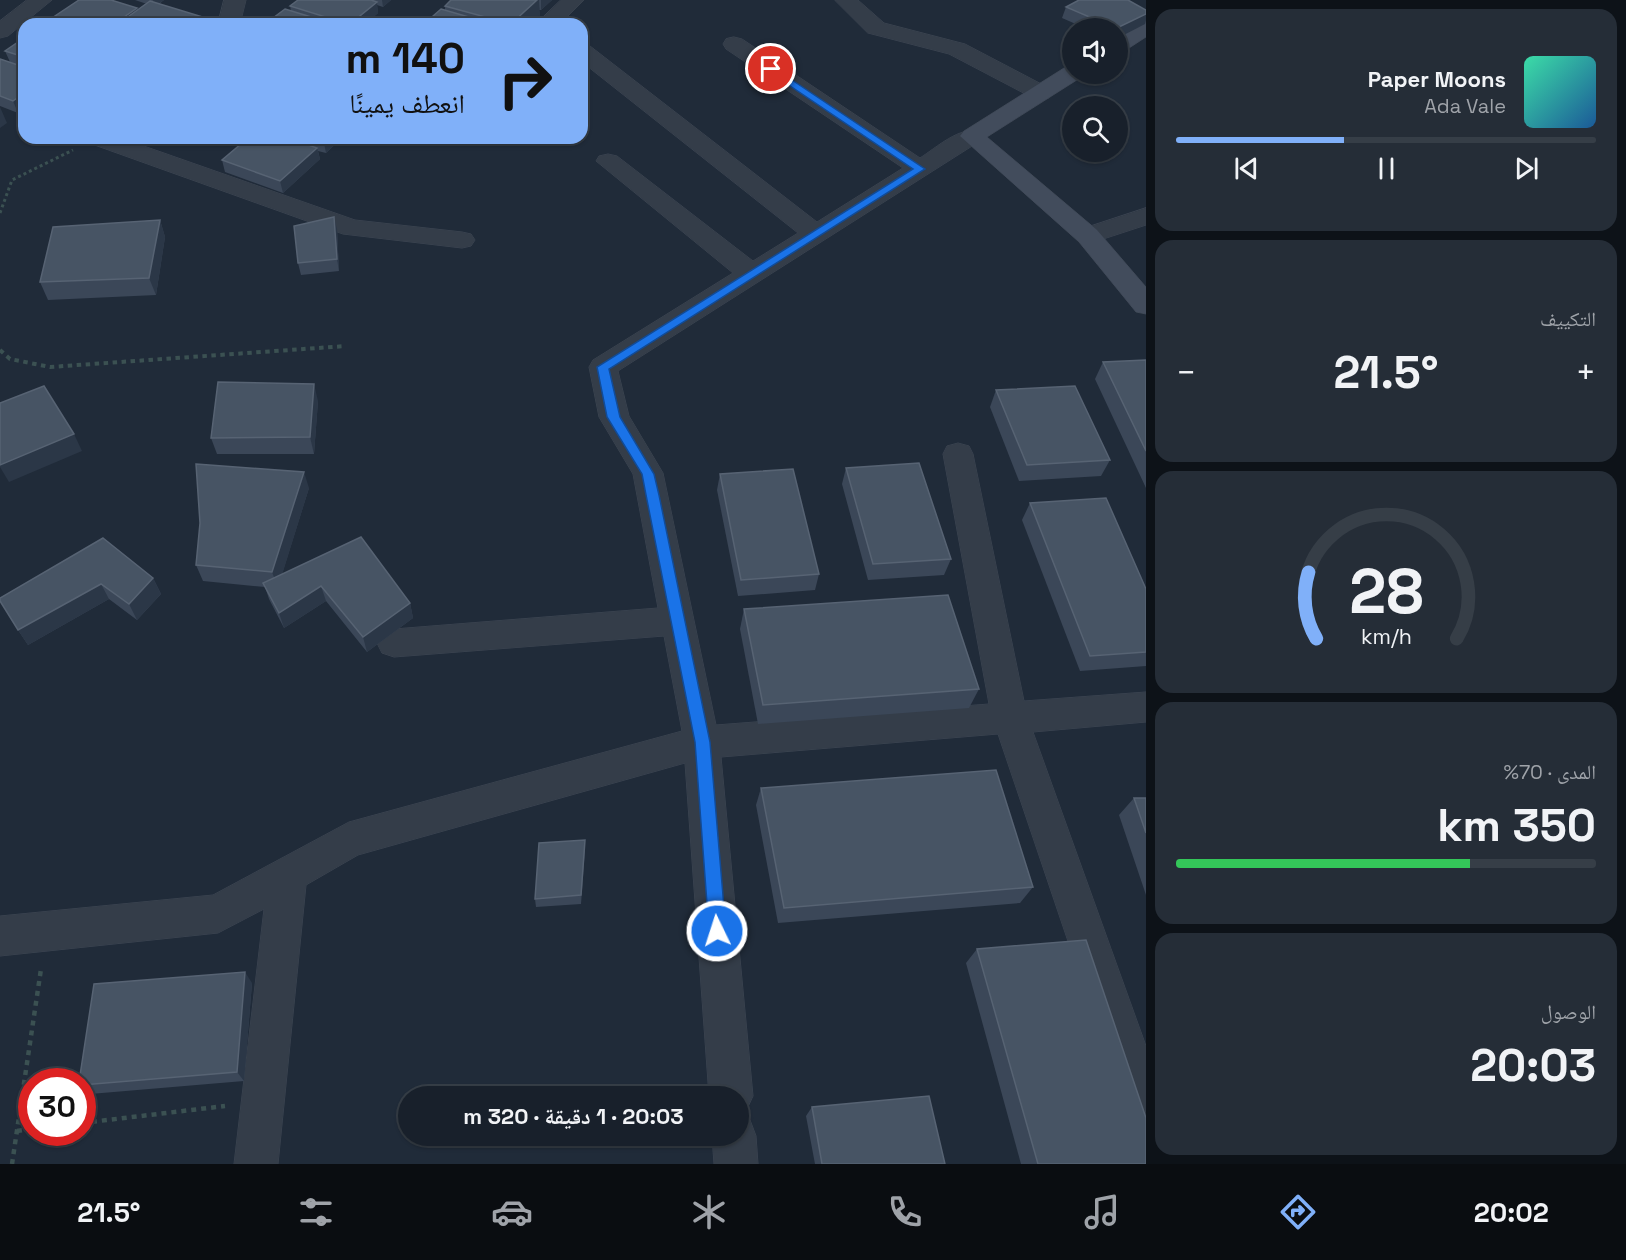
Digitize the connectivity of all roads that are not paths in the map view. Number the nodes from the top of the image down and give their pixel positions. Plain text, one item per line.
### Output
1 (41, 0) edge
2 (235, 0) edge
3 (573, 0) edge
4 (846, 0) edge
5 (230, 18) edge
6 (554, 18) edge
7 (1141, 21) edge
8 (0, 31) edge
9 (1128, 35) edge
10 (734, 44) dead end
11 (588, 56) edge
12 (1062, 79) edge
13 (1041, 93) junction
14 (972, 136) junction
15 (115, 144) edge
16 (608, 161) dead end
17 (920, 169) junction
18 (1146, 216) edge
19 (816, 234) junction
20 (1088, 236) junction
21 (462, 240) dead end
22 (752, 274) junction
23 (1146, 305) edge
24 (958, 454) dead end
25 (678, 621) junction
26 (394, 643) dead end
27 (1146, 707) edge
28 (1010, 718) junction
29 (702, 742) junction
30 (288, 874) junction
31 (0, 936) edge
32 (729, 1086) edge
33 (1146, 1107) edge
34 (735, 1146) edge
35 (256, 1164) edge
36 (736, 1164) edge

1 - 8 street
2 - 5 street
3 - 6 street
4 - 13 street
7 - 9 street
10 - 17 street
11 - 19 street
12 - 13 street
13 - 14 street
14 - 17 street
14 - 20 street
15 - 21 street
16 - 22 street
17 - 19 street
18 - 20 street
19 - 22 street
20 - 23 street
22 - 25 street
24 - 28 street
25 - 26 street
25 - 29 street
27 - 28 street
28 - 29 street
28 - 33 street
29 - 30 street
29 - 32 street
30 - 31 street
30 - 35 street
34 - 36 street

